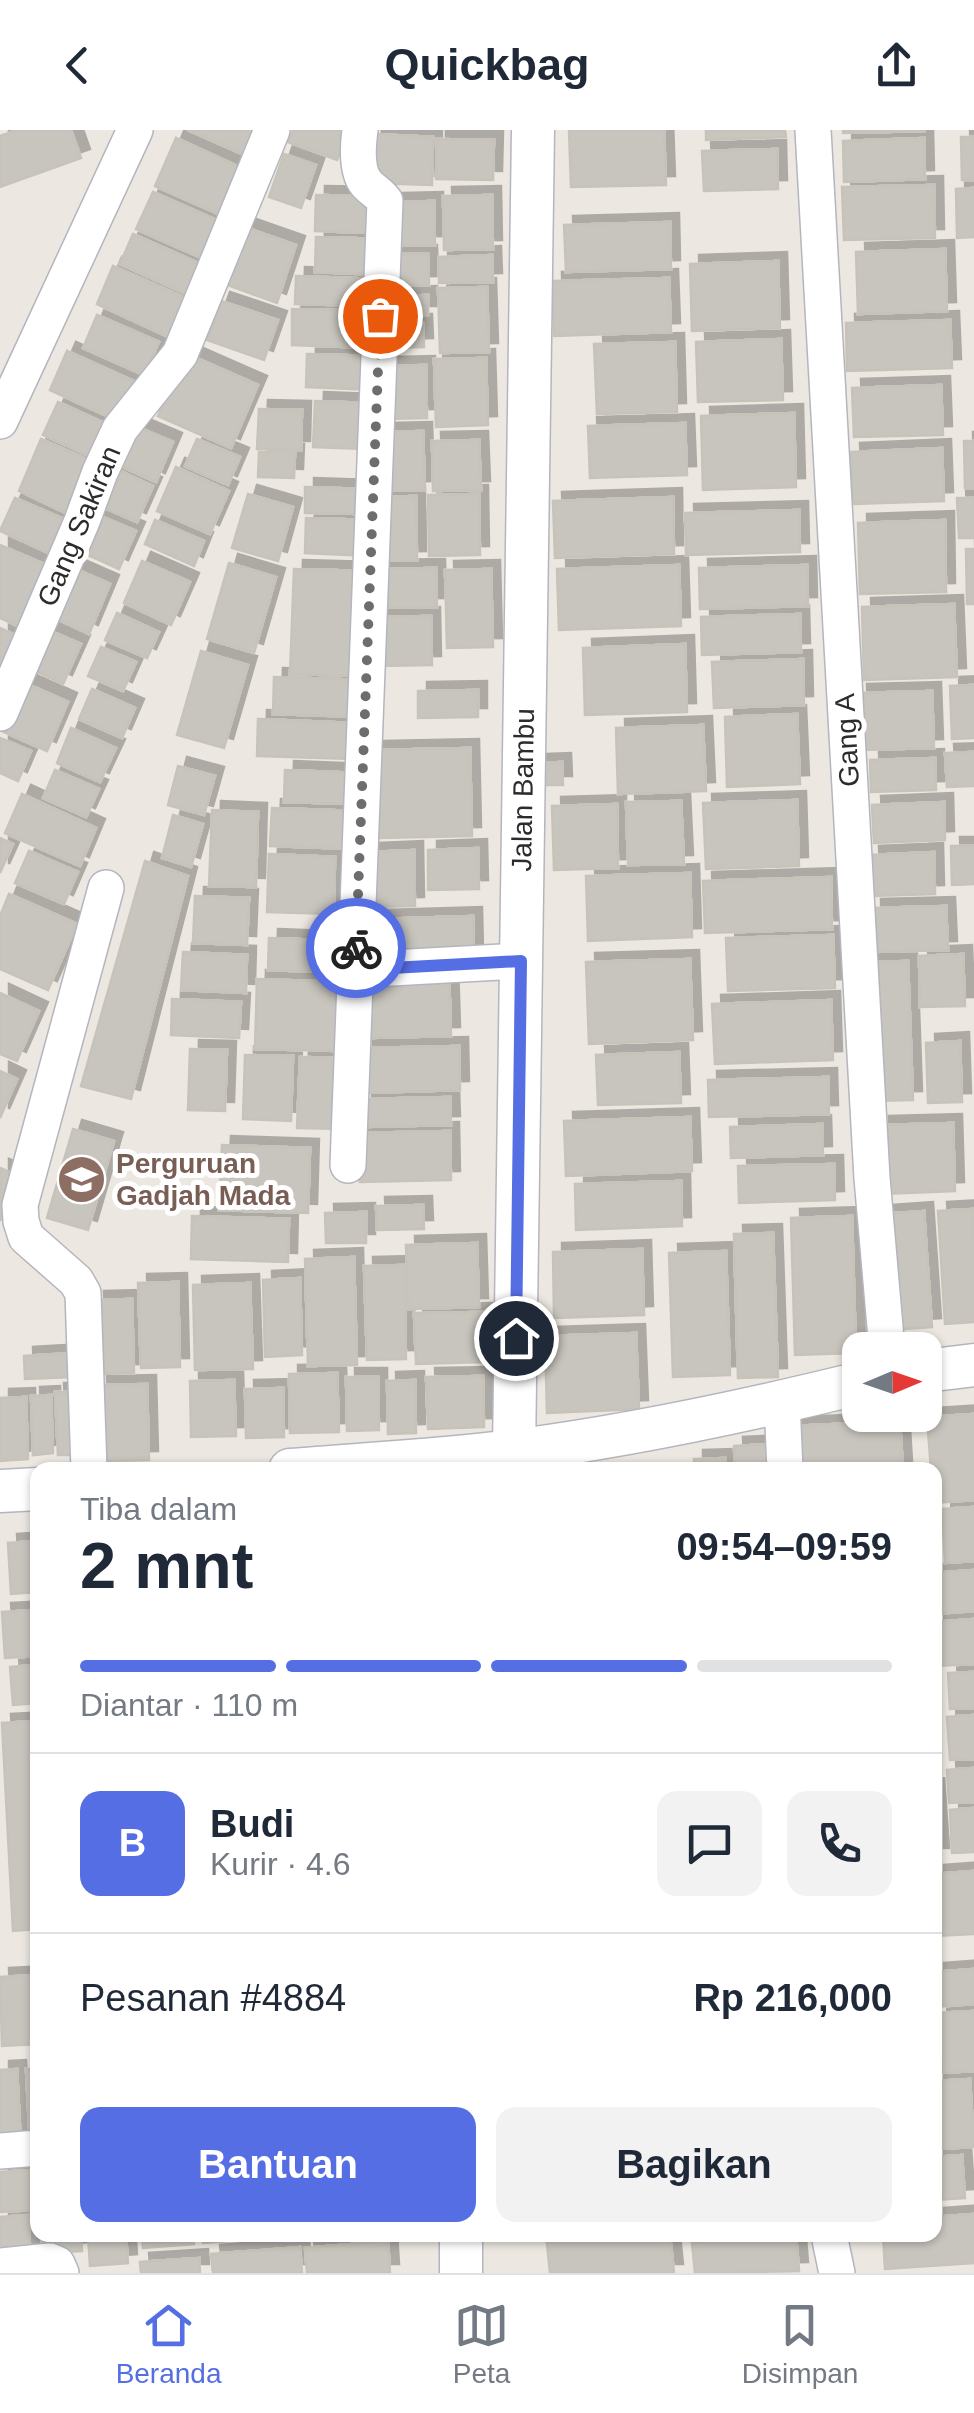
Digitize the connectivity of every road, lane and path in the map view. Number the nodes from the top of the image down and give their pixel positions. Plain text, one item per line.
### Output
1 (136, 130) edge
2 (272, 130) edge
3 (360, 130) edge
4 (533, 130) edge
5 (812, 130) edge
6 (0, 421) edge
7 (0, 714) edge
8 (106, 888) dead end
9 (521, 961) junction
10 (355, 970) junction
11 (348, 1165) dead end
12 (886, 1332) edge
13 (974, 1365) edge
14 (942, 1369) edge
15 (842, 1387) edge
16 (782, 1402) junction
17 (514, 1451) junction
18 (89, 1462) edge
19 (466, 1462) edge
20 (785, 1462) edge
21 (30, 1489) edge
22 (0, 1491) edge
23 (30, 2149) edge
24 (0, 2151) edge
25 (461, 2242) edge
26 (830, 2242) edge
27 (0, 2266) edge
28 (62, 2273) edge
29 (461, 2273) edge
30 (837, 2273) edge

1 - 6 street
2 - 7 street, Gang Sakiran
3 - 10 street
4 - 9 street, Jalan Bambu
5 - 12 street, Gang A
8 - 18 street
9 - 10 street
9 - 17 street, Jalan Bambu
10 - 11 street
13 - 14 street
15 - 16 street
16 - 17 street
16 - 20 street
17 - 19 street
21 - 22 street
23 - 24 street
25 - 29 street
26 - 30 street
27 - 28 street

